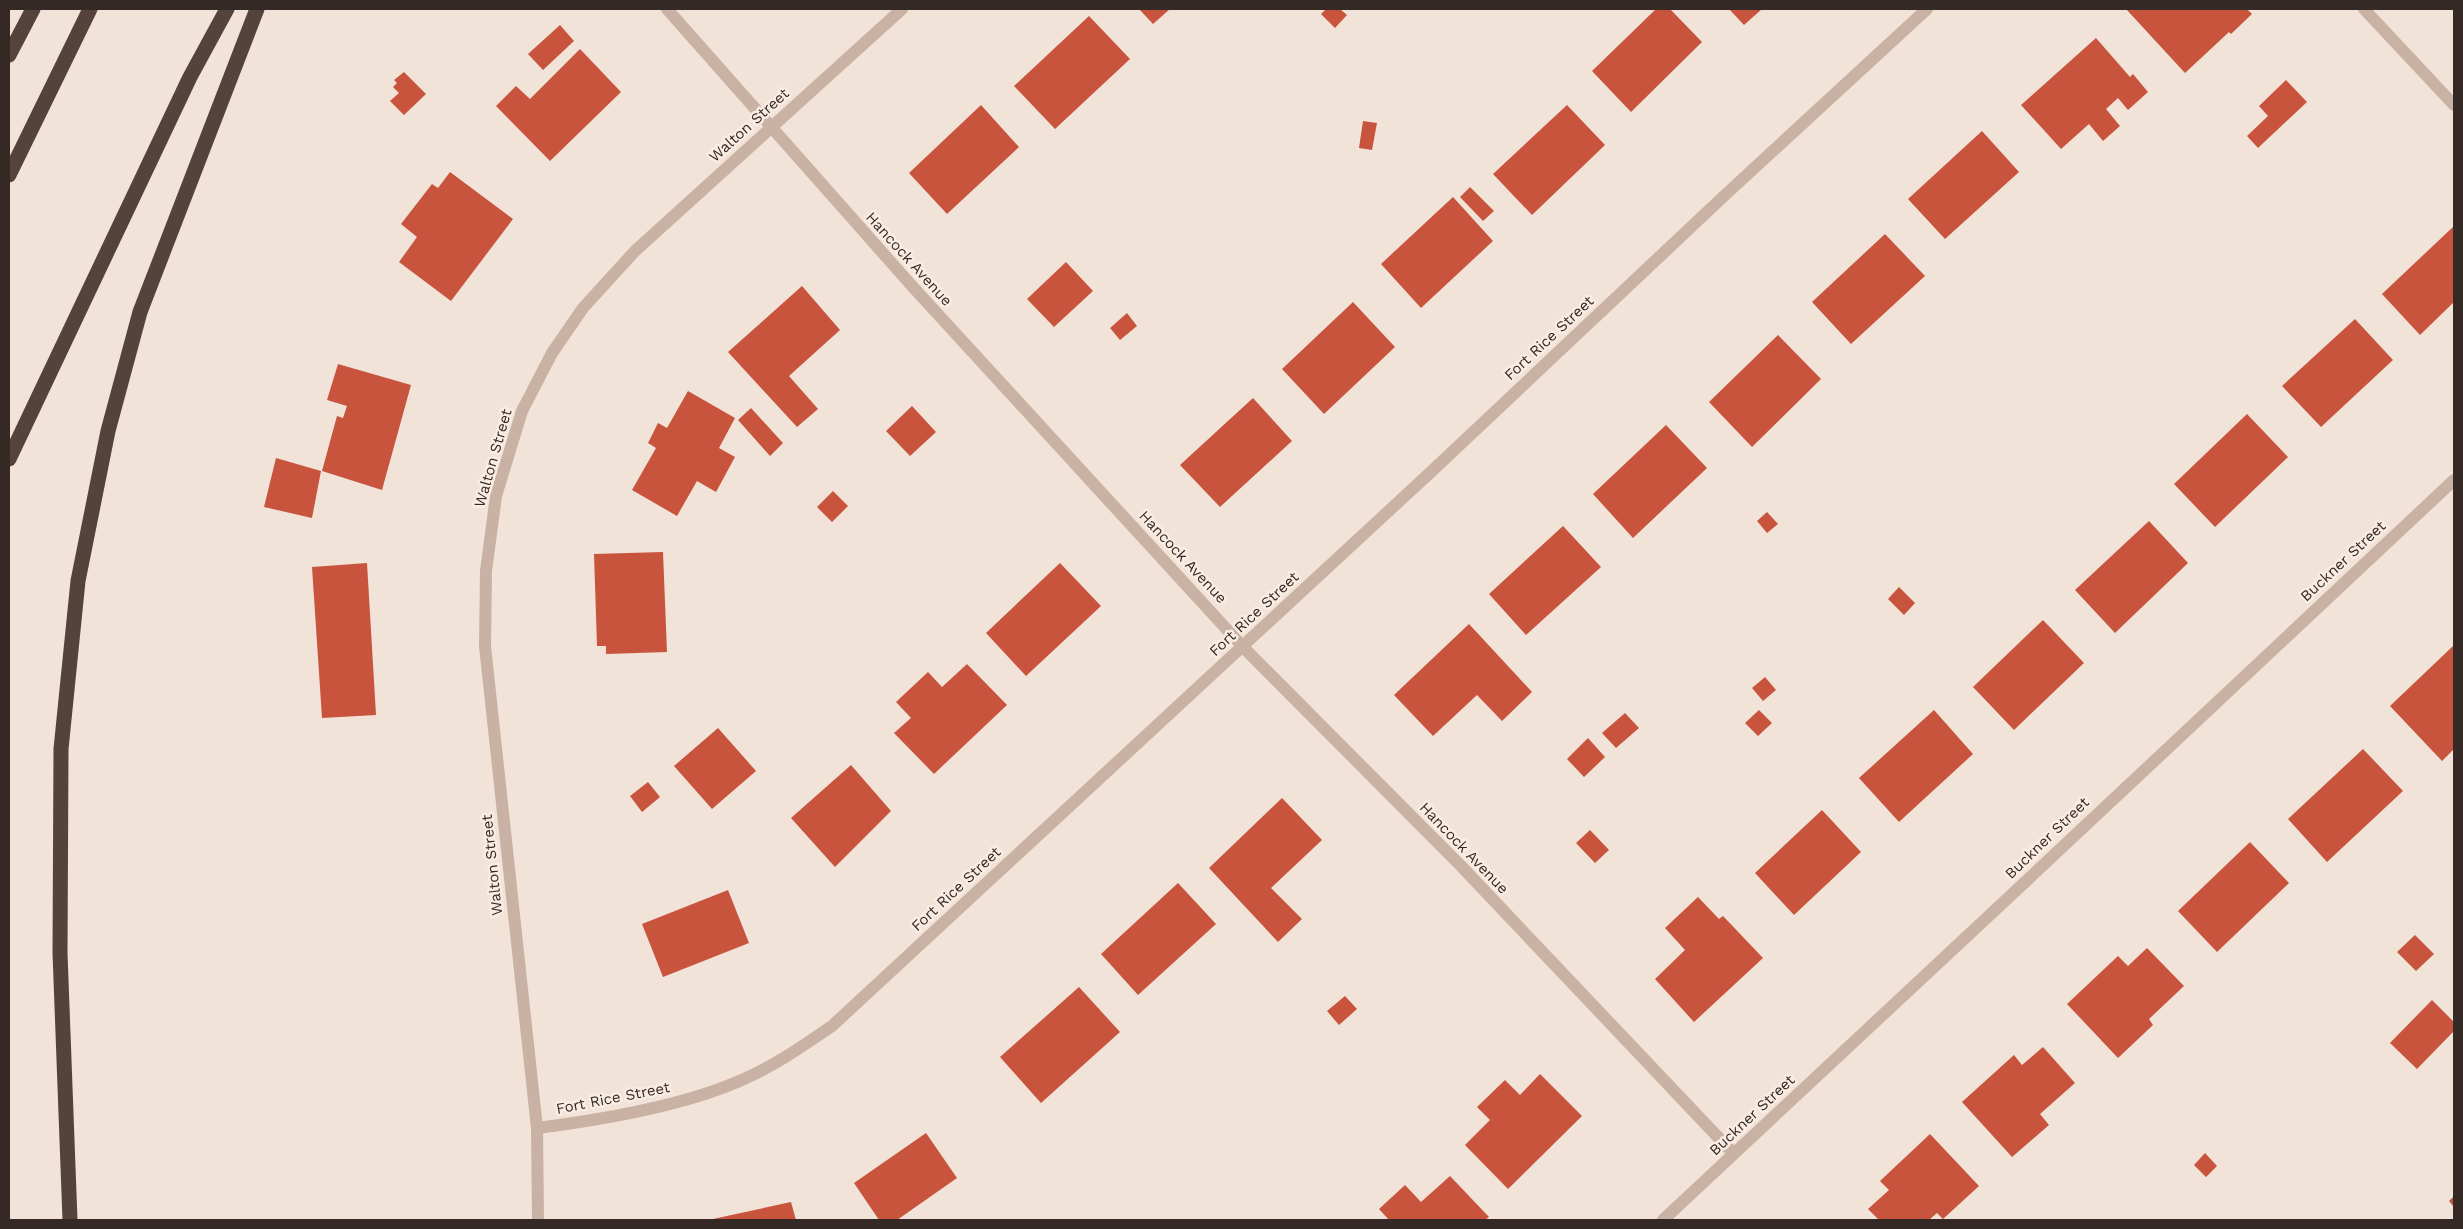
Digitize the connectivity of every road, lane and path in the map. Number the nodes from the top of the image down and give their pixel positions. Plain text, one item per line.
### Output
1 (33, 9) edge
2 (90, 9) edge
3 (227, 9) edge
4 (257, 9) edge
5 (667, 9) edge
6 (902, 9) edge
7 (1927, 9) edge
8 (2364, 9) edge
9 (9, 55) edge
10 (2454, 105) edge
11 (770, 127) junction
12 (9, 175) edge
13 (9, 459) edge
14 (2454, 480) edge
15 (1243, 647) junction
16 (537, 1128) junction
17 (1734, 1154) junction
18 (70, 1220) edge
19 (538, 1220) edge
20 (1662, 1220) edge

1 - 9 highway
2 - 12 highway
3 - 13 highway
4 - 18 highway
5 - 11 street, Hancock Avenue
6 - 11 street, Walton Street
7 - 15 street, Fort Rice Street
8 - 10 street
11 - 15 street, Hancock Avenue
11 - 16 street, Walton Street
14 - 17 street, Buckner Street
15 - 16 street, Fort Rice Street
15 - 17 street, Hancock Avenue
16 - 19 street
17 - 20 street, Buckner Street

